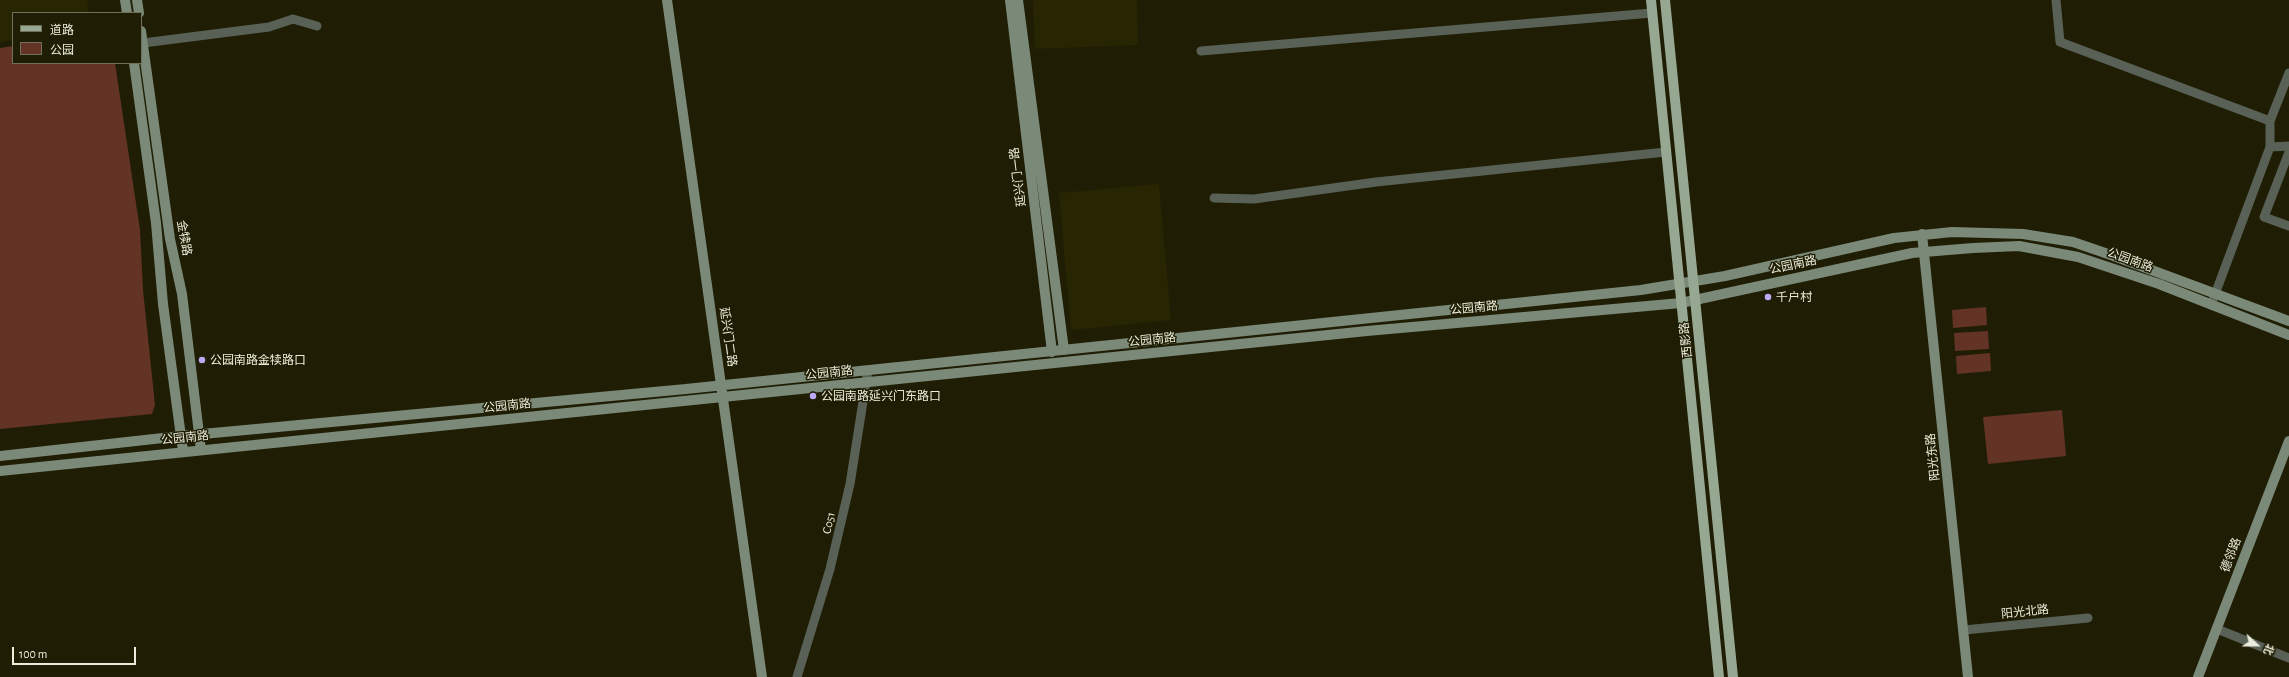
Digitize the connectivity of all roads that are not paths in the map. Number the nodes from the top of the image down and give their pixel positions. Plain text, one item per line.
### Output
1 (125, 0) edge
2 (137, 0) edge
3 (667, 0) edge
4 (1010, 0) edge
5 (1018, 0) edge
6 (1651, 0) edge
7 (1665, 0) edge
8 (2056, 0) edge
9 (127, 12) edge
10 (139, 12) edge
11 (1652, 13) junction
12 (317, 26) dead end
13 (142, 37) edge
14 (143, 43) junction
15 (1202, 51) dead end
16 (134, 64) edge
17 (2289, 73) edge
18 (2270, 121) junction
19 (2289, 146) edge
20 (2270, 147) junction
21 (1666, 152) junction
22 (2289, 152) edge
23 (1214, 198) dead end
24 (2289, 226) edge
25 (1922, 234) junction
26 (1925, 252) junction
27 (1692, 282) junction
28 (1678, 285) junction
29 (2215, 294) junction
30 (1695, 300) junction
31 (1681, 303) junction
32 (2211, 305) junction
33 (2289, 321) edge
34 (2289, 335) edge
35 (1064, 350) junction
36 (1052, 352) junction
37 (868, 370) junction
38 (866, 382) junction
39 (722, 385) junction
40 (724, 398) junction
41 (200, 434) junction
42 (181, 436) junction
43 (2289, 441) edge
44 (201, 450) junction
45 (183, 451) junction
46 (0, 456) edge
47 (0, 471) edge
48 (2088, 618) dead end
49 (2217, 629) junction
50 (1964, 630) junction
51 (2289, 658) edge
52 (762, 677) edge
53 (796, 677) edge
54 (1719, 677) edge
55 (1733, 677) edge
56 (1968, 677) edge
57 (2198, 677) edge

1 - 9 main road
2 - 10 main road
3 - 39 main road, 延兴门二路
4 - 36 main road, 延兴门一路
5 - 35 main road, 延兴门一路
6 - 11 main road, 西影路
7 - 27 main road, 西影路
8 - 18 street
11 - 15 street
11 - 21 main road, 西影路
12 - 14 street
13 - 14 main road, 金犊路
14 - 41 main road, 金犊路
16 - 42 main road, 金犊路
17 - 18 street
18 - 20 street
19 - 20 street
20 - 29 street
21 - 23 street
21 - 28 main road, 西影路
22 - 24 street
25 - 26 main road, 阳光东路
25 - 27 main road, 公园南路
25 - 29 main road, 公园南路
26 - 30 main road, 公园南路
26 - 32 main road, 公园南路
26 - 50 main road, 阳光东路
27 - 28 main road, 公园南路
27 - 30 main road, 西影路
28 - 31 main road, 西影路
28 - 35 main road, 公园南路
29 - 32 street
29 - 33 main road, 公园南路
30 - 31 main road, 公园南路
30 - 55 main road, 西影路
31 - 38 main road, 公园南路
31 - 54 main road, 西影路
32 - 34 main road, 公园南路
35 - 36 main road, 公园南路
36 - 37 main road, 公园南路
37 - 38 street, C051
37 - 39 main road, 公园南路
38 - 40 main road, 公园南路
38 - 53 street, C051
39 - 40 main road, 延兴门二路
39 - 41 main road, 公园南路
40 - 44 main road, 公园南路
40 - 52 main road, 延兴门二路
41 - 42 main road, 公园南路
41 - 44 main road, 金犊路
42 - 45 main road, 金犊路
42 - 46 main road, 公园南路
43 - 49 main road, 德邻路
44 - 45 main road, 公园南路
45 - 47 main road, 公园南路
48 - 50 street, 阳光北路
49 - 51 street
49 - 57 main road, 德邻路
50 - 56 main road, 阳光东路

